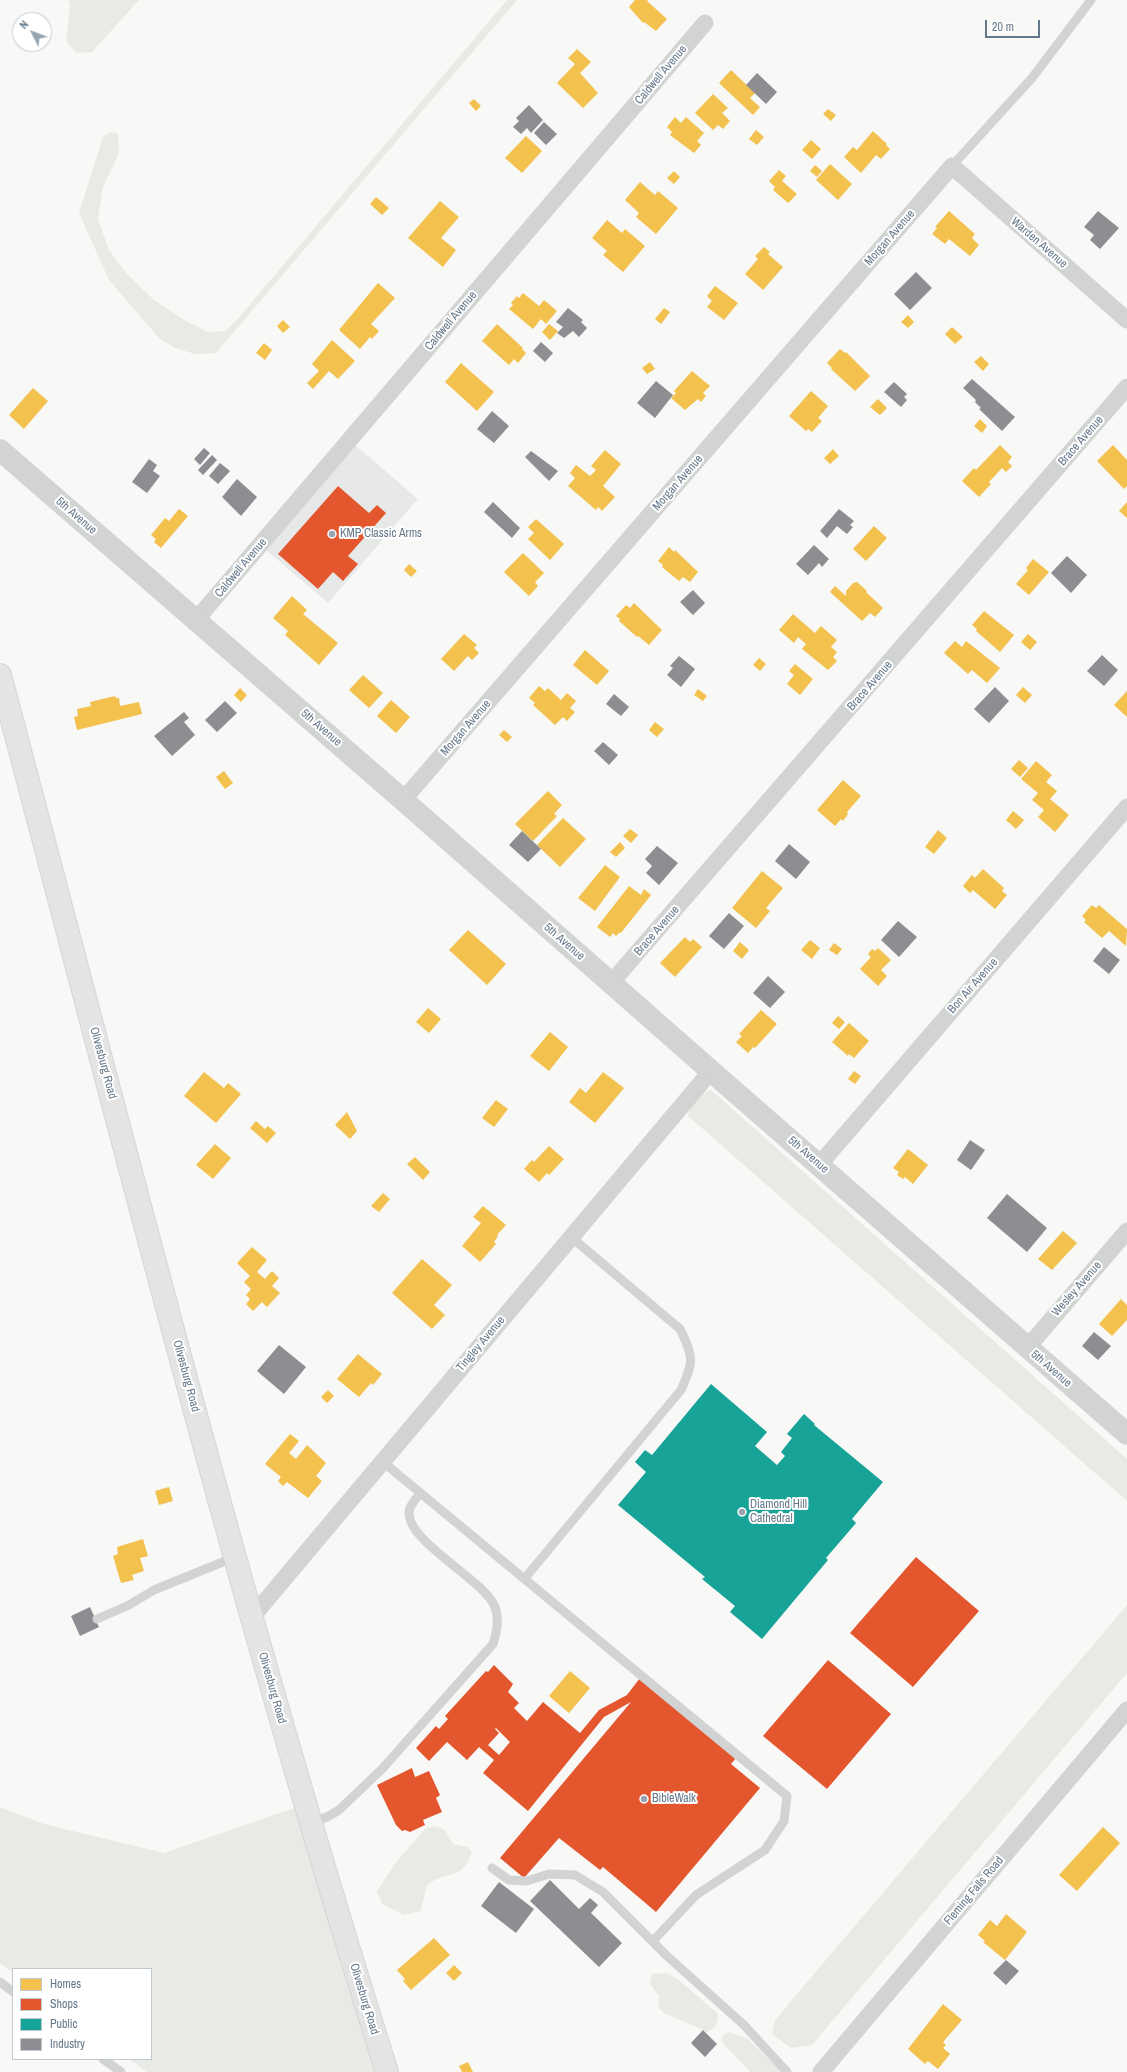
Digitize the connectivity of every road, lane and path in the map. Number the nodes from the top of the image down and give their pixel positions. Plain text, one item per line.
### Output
1 (1091, 0) edge
2 (705, 23) dead end
3 (952, 166) junction
4 (1127, 320) edge
5 (1127, 388) edge
6 (0, 450) edge
7 (196, 620) junction
8 (0, 675) edge
9 (404, 800) junction
10 (1127, 807) edge
11 (612, 983) junction
12 (711, 1071) junction
13 (819, 1165) junction
14 (1127, 1231) edge
15 (571, 1237) junction
16 (1027, 1348) junction
17 (1127, 1434) edge
18 (383, 1462) junction
19 (420, 1493) junction
20 (235, 1557) junction
21 (525, 1578) junction
22 (252, 1618) junction
23 (97, 1619) dead end
24 (1127, 1710) edge
25 (312, 1823) junction
26 (492, 1868) dead end
27 (653, 1941) junction
28 (0, 1982) edge
29 (12, 1991) edge
30 (104, 2060) edge
31 (121, 2072) edge
32 (387, 2072) edge
33 (788, 2072) edge
34 (821, 2072) edge

1 - 3 lane
2 - 7 street, Caldwell Avenue
3 - 4 street, Warden Avenue
3 - 9 street, Morgan Avenue
5 - 11 street, Brace Avenue
6 - 7 street, 5th Avenue
7 - 9 street, 5th Avenue
8 - 20 main road, Olivesburg Road
9 - 11 street, 5th Avenue
10 - 13 street, Bon Air Avenue
11 - 12 street, 5th Avenue
12 - 13 street, 5th Avenue
12 - 15 street, Tingley Avenue
13 - 16 street, 5th Avenue
14 - 16 street, Wesley Avenue
15 - 18 street, Tingley Avenue
15 - 21 lane
16 - 17 street, 5th Avenue
18 - 19 lane
18 - 22 street, Tingley Avenue
19 - 21 lane
19 - 25 lane
20 - 22 main road, Olivesburg Road
20 - 23 lane
21 - 27 lane
22 - 25 main road, Olivesburg Road
24 - 34 street, Fleming Falls Road
25 - 32 main road, Olivesburg Road
26 - 27 lane
27 - 33 lane
28 - 29 lane
30 - 31 lane

